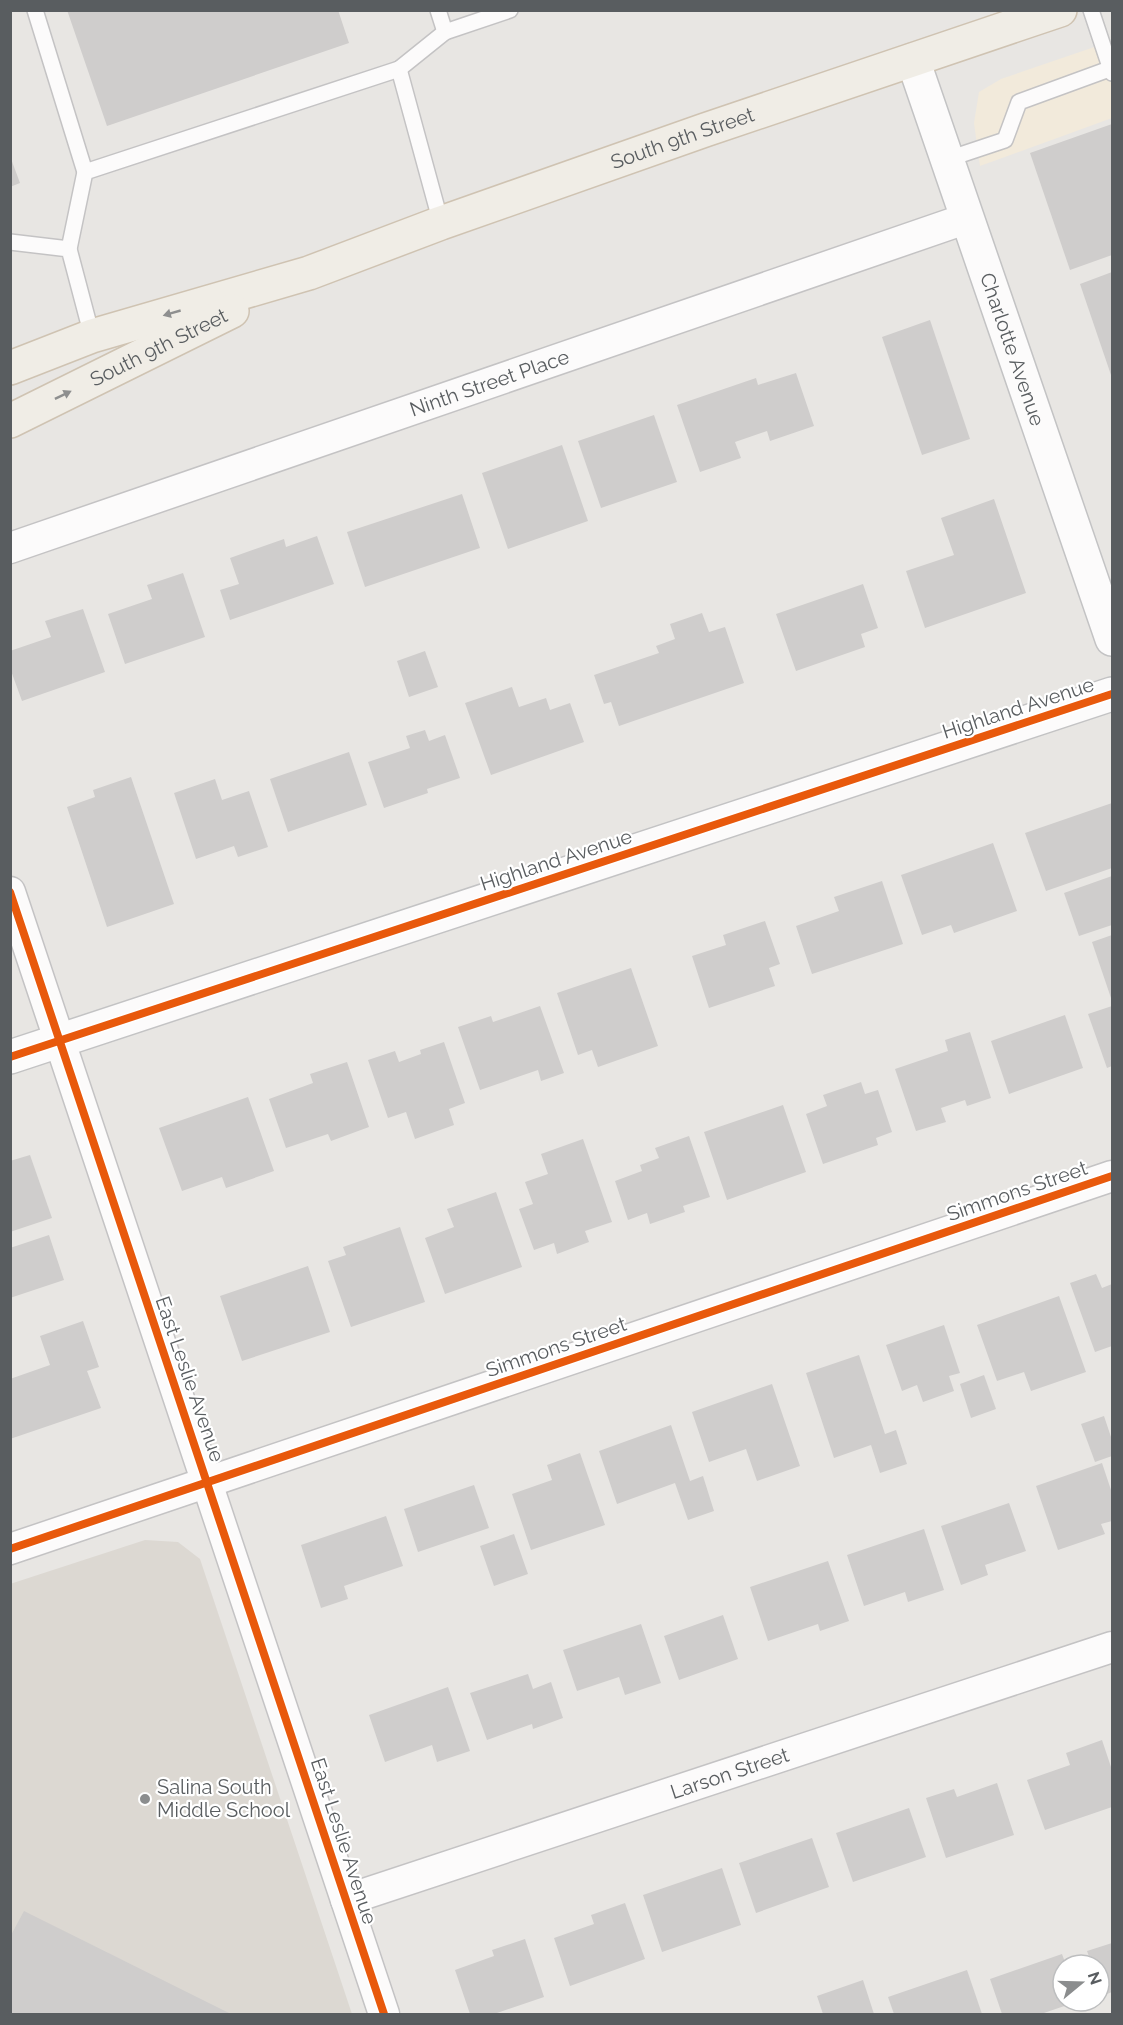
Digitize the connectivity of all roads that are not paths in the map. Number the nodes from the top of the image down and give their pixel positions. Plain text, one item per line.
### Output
1 (35, 10) edge
2 (438, 10) edge
3 (510, 10) edge
4 (1060, 10) edge
5 (1091, 10) edge
6 (446, 32) junction
7 (913, 60) junction
8 (399, 69) junction
9 (1112, 70) edge
10 (948, 159) junction
11 (85, 172) junction
12 (968, 218) junction
13 (441, 224) junction
14 (10, 242) edge
15 (69, 249) junction
16 (309, 273) junction
17 (92, 336) junction
18 (10, 368) edge
19 (10, 422) edge
20 (10, 548) edge
21 (1113, 639) edge
22 (1113, 694) edge
23 (10, 892) edge
24 (59, 1041) junction
25 (10, 1057) edge
26 (1113, 1176) edge
27 (208, 1483) junction
28 (10, 1549) edge
29 (1113, 1647) edge
30 (346, 1900) junction
31 (384, 2014) edge

1 - 11 lane
2 - 6 lane
3 - 6 lane
4 - 7 main road, South 9th Street
5 - 9 lane
6 - 8 lane
7 - 10 street, Charlotte Avenue
7 - 13 main road, South 9th Street
8 - 11 lane
8 - 13 lane
9 - 10 lane
10 - 12 street, Charlotte Avenue
11 - 15 lane
12 - 20 street, Ninth Street Place
12 - 21 street, Charlotte Avenue
13 - 16 main road, South 9th Street
14 - 15 lane
15 - 17 lane
16 -> 17 main road, South 9th Street
19 -> 16 main road, South 9th Street
17 - 18 main road, South 9th Street
22 - 24 street, Highland Avenue
23 - 24 street, East Leslie Avenue
24 - 25 street, Highland Avenue
24 - 27 street, East Leslie Avenue
26 - 27 street, Simmons Street
27 - 28 street, Simmons Street
27 - 30 street, East Leslie Avenue
29 - 30 street, Larson Street
30 - 31 street, East Leslie Avenue

